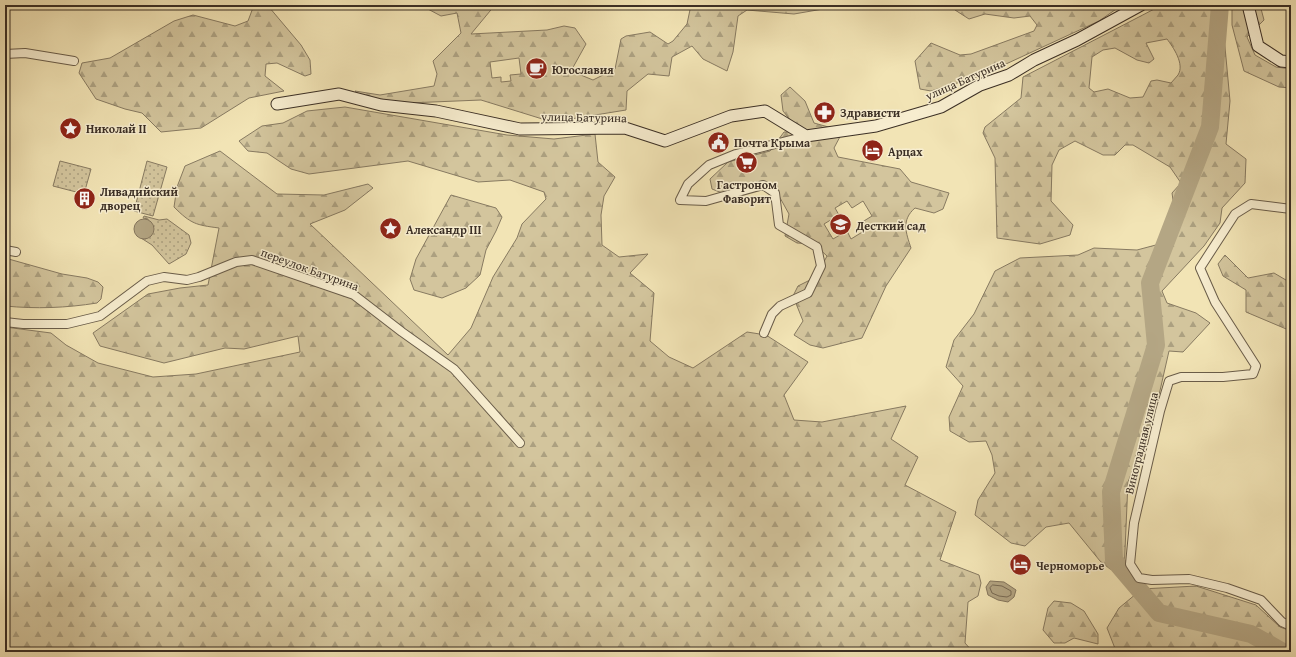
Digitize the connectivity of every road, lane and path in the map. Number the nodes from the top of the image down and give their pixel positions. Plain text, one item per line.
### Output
1 (1141, 5) edge
2 (1248, 5) edge
3 (5, 54) edge
4 (74, 61) dead end
5 (1291, 62) edge
6 (277, 104) dead end
7 (806, 136) junction
8 (1291, 209) edge
9 (5, 250) edge
10 (16, 252) dead end
11 (5, 322) edge
12 (764, 333) dead end
13 (520, 443) dead end
14 (1291, 626) edge

1 - 7 street, улица Батурина
2 - 5 street
3 - 4 street
6 - 7 street, улица Батурина
7 - 12 street
8 - 14 street, Виноградная улица
9 - 10 street
11 - 13 street, переулок Батурина

